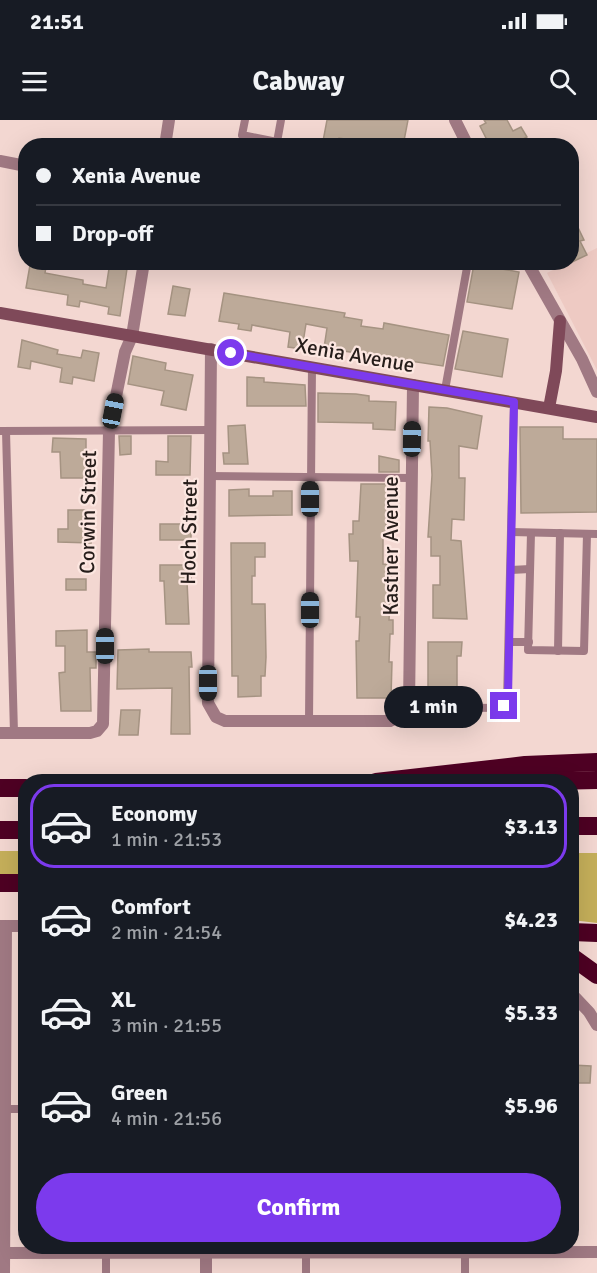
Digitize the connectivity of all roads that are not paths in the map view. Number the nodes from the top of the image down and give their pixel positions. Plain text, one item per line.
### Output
1 (169, 120) edge
2 (245, 120) edge
3 (281, 120) edge
4 (455, 120) edge
5 (166, 138) edge
6 (254, 138) edge
7 (278, 138) edge
8 (464, 138) edge
9 (0, 161) edge
10 (18, 164) edge
11 (143, 270) edge
12 (467, 270) edge
13 (531, 270) edge
14 (0, 313) edge
15 (560, 321) junction
16 (132, 336) junction
17 (212, 350) junction
18 (312, 366) junction
19 (413, 385) junction
20 (445, 390) junction
21 (597, 392) edge
22 (514, 402) junction
23 (549, 408) junction
24 (597, 417) edge
25 (210, 430) junction
26 (3, 431) edge
27 (110, 431) junction
28 (209, 476) junction
29 (311, 477) junction
30 (411, 478) junction
31 (512, 532) junction
32 (531, 533) junction
33 (560, 533) junction
34 (587, 534) junction
35 (597, 534) edge
36 (530, 569) junction
37 (511, 570) junction
38 (509, 642) junction
39 (529, 642) junction
40 (558, 651) junction
41 (409, 707) junction
42 (309, 722) junction
43 (0, 733) edge
44 (14, 733) junction
45 (597, 762) edge
46 (446, 774) edge
47 (579, 780) edge
48 (597, 780) edge
49 (0, 788) edge
50 (18, 788) edge
51 (579, 826) edge
52 (597, 826) edge
53 (0, 830) edge
54 (18, 830) edge
55 (0, 883) edge
56 (18, 883) edge
57 (3, 926) edge
58 (579, 932) edge
59 (597, 933) edge
60 (579, 962) edge
61 (597, 975) edge
62 (579, 1001) edge
63 (597, 1025) edge
64 (2, 1109) edge
65 (18, 1109) edge
66 (579, 1251) edge
67 (597, 1252) edge
68 (2, 1253) edge
69 (18, 1253) edge
70 (106, 1254) edge
71 (206, 1254) edge
72 (306, 1254) edge
73 (465, 1254) edge
74 (4, 1273) edge
75 (106, 1273) edge
76 (206, 1273) edge
77 (306, 1273) edge
78 (465, 1273) edge

1 - 5 street
2 - 6 lane
3 - 7 lane
4 - 8 street
9 - 10 street
11 - 16 street, Corwin Street
12 - 20 lane
13 - 15 street
14 - 16 street, Xenia Avenue
15 - 21 street
15 - 23 street
16 - 17 street, Xenia Avenue
16 - 27 street, Corwin Street
17 - 18 street, Xenia Avenue
17 - 25 street, Hoch Street
18 - 19 street, Xenia Avenue
18 - 29 lane
19 - 20 street, Xenia Avenue
19 - 30 street, Kastner Avenue
20 - 22 street, Xenia Avenue
22 - 23 street, Xenia Avenue
22 - 31 lane
23 - 24 street, Xenia Avenue
25 - 27 lane
25 - 28 street, Hoch Street
26 - 27 lane
26 - 44 lane
27 - 44 street, Corwin Street
28 - 29 lane
28 - 42 street, Hoch Street
29 - 30 lane
29 - 42 lane
30 - 41 street, Kastner Avenue
31 - 32 lane
31 - 37 lane
32 - 33 lane
32 - 36 lane
33 - 34 lane
33 - 40 lane
34 - 35 lane
34 - 40 lane
36 - 37 lane
36 - 39 lane
37 - 38 lane
38 - 39 lane
38 - 41 lane
39 - 40 lane
41 - 42 street
43 - 44 street
45 - 46 highway
47 - 48 highway
49 - 50 highway
51 - 52 highway
53 - 54 highway
55 - 56 highway
57 - 64 street
58 - 59 highway
60 - 61 highway
62 - 63 street
64 - 65 lane
64 - 68 street
66 - 67 street
68 - 69 street
68 - 74 street
70 - 75 lane
71 - 76 street
72 - 77 lane
73 - 78 lane

